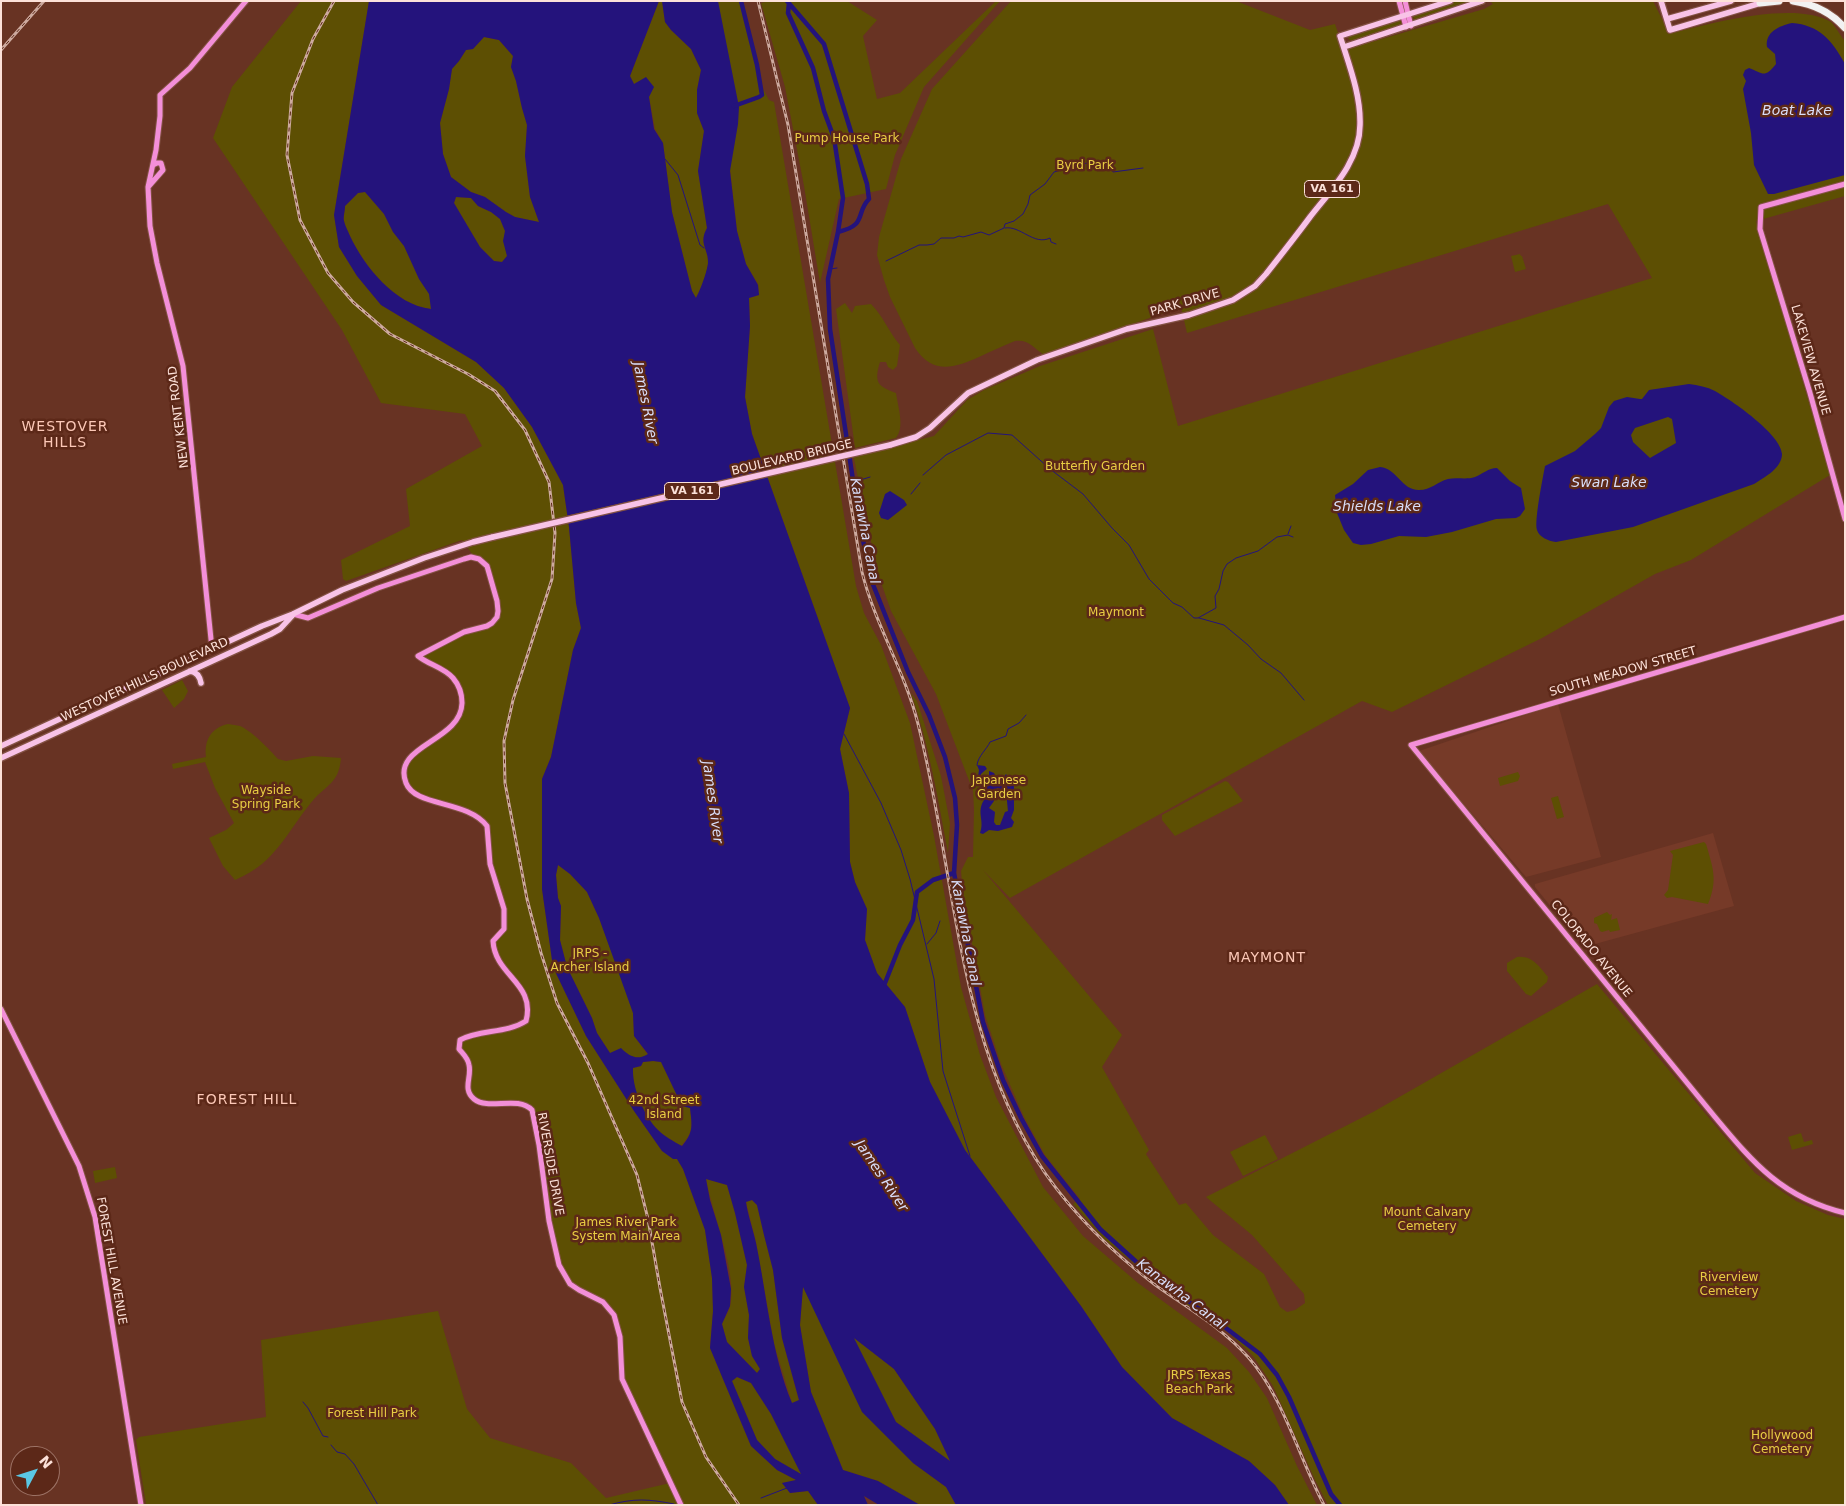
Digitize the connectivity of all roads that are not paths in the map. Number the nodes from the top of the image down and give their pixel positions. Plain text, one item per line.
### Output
1 (246, 1) edge
2 (1399, 1) edge
3 (1404, 1) edge
4 (1450, 1) edge
5 (1482, 1) edge
6 (1661, 1) edge
7 (1731, 1) edge
8 (1779, 1) edge
9 (1793, 1) edge
10 (1763, 2) edge
11 (1406, 16) junction
12 (1667, 19) junction
13 (1409, 27) junction
14 (1845, 28) edge
15 (1344, 47) junction
16 (156, 150) junction
17 (159, 163) junction
18 (153, 167) junction
19 (160, 173) junction
20 (149, 184) junction
21 (1845, 184) edge
22 (890, 445) joint
23 (1845, 519) edge
24 (493, 537) joint
25 (475, 558) joint
26 (293, 614) junction
27 (1843, 618) edge
28 (212, 649) junction
29 (190, 671) junction
30 (201, 683) dead end
31 (1411, 745) joint
32 (1, 746) edge
33 (1, 758) edge
34 (1, 1008) edge
35 (1845, 1213) edge
36 (141, 1505) edge
37 (681, 1505) edge

1 - 16 street, NEW KENT ROAD
2 - 11 street
3 - 11 street
4 - 11 main road, VA 161
5 - 13 main road
6 - 12 main road
7 - 12 main road
8 - 10 highway
9 - 14 highway
10 - 12 main road
11 - 13 street
11 - 15 main road, PARK DRIVE / VA 161
13 - 15 main road
15 - 22 main road, PARK DRIVE / VA 161
16 - 17 street, NEW KENT ROAD
16 - 18 street, NEW KENT ROAD
17 - 18 street
17 - 19 street, NEW KENT ROAD
18 - 19 street
18 - 20 street, NEW KENT ROAD
19 - 20 street
20 - 28 street, NEW KENT ROAD
21 - 23 street, LAKEVIEW AVENUE
22 - 24 main road, BOULEVARD BRIDGE / VA 161, bridge
24 - 26 main road, WESTOVER HILLS BOULEVARD / VA 161
25 - 26 street, WESTOVER HILLS BOULEVARD
25 - 37 street, RIVERSIDE DRIVE
26 - 28 main road, WESTOVER HILLS BOULEVARD / VA 161
26 - 29 main road, WESTOVER HILLS BOULEVARD / VA 161
27 - 31 street, SOUTH MEADOW STREET
28 - 32 main road, WESTOVER HILLS BOULEVARD / VA 161
29 - 30 main road
29 - 33 main road, WESTOVER HILLS BOULEVARD / VA 161
31 - 35 street, COLORADO AVENUE
34 - 36 street, FOREST HILL AVENUE

